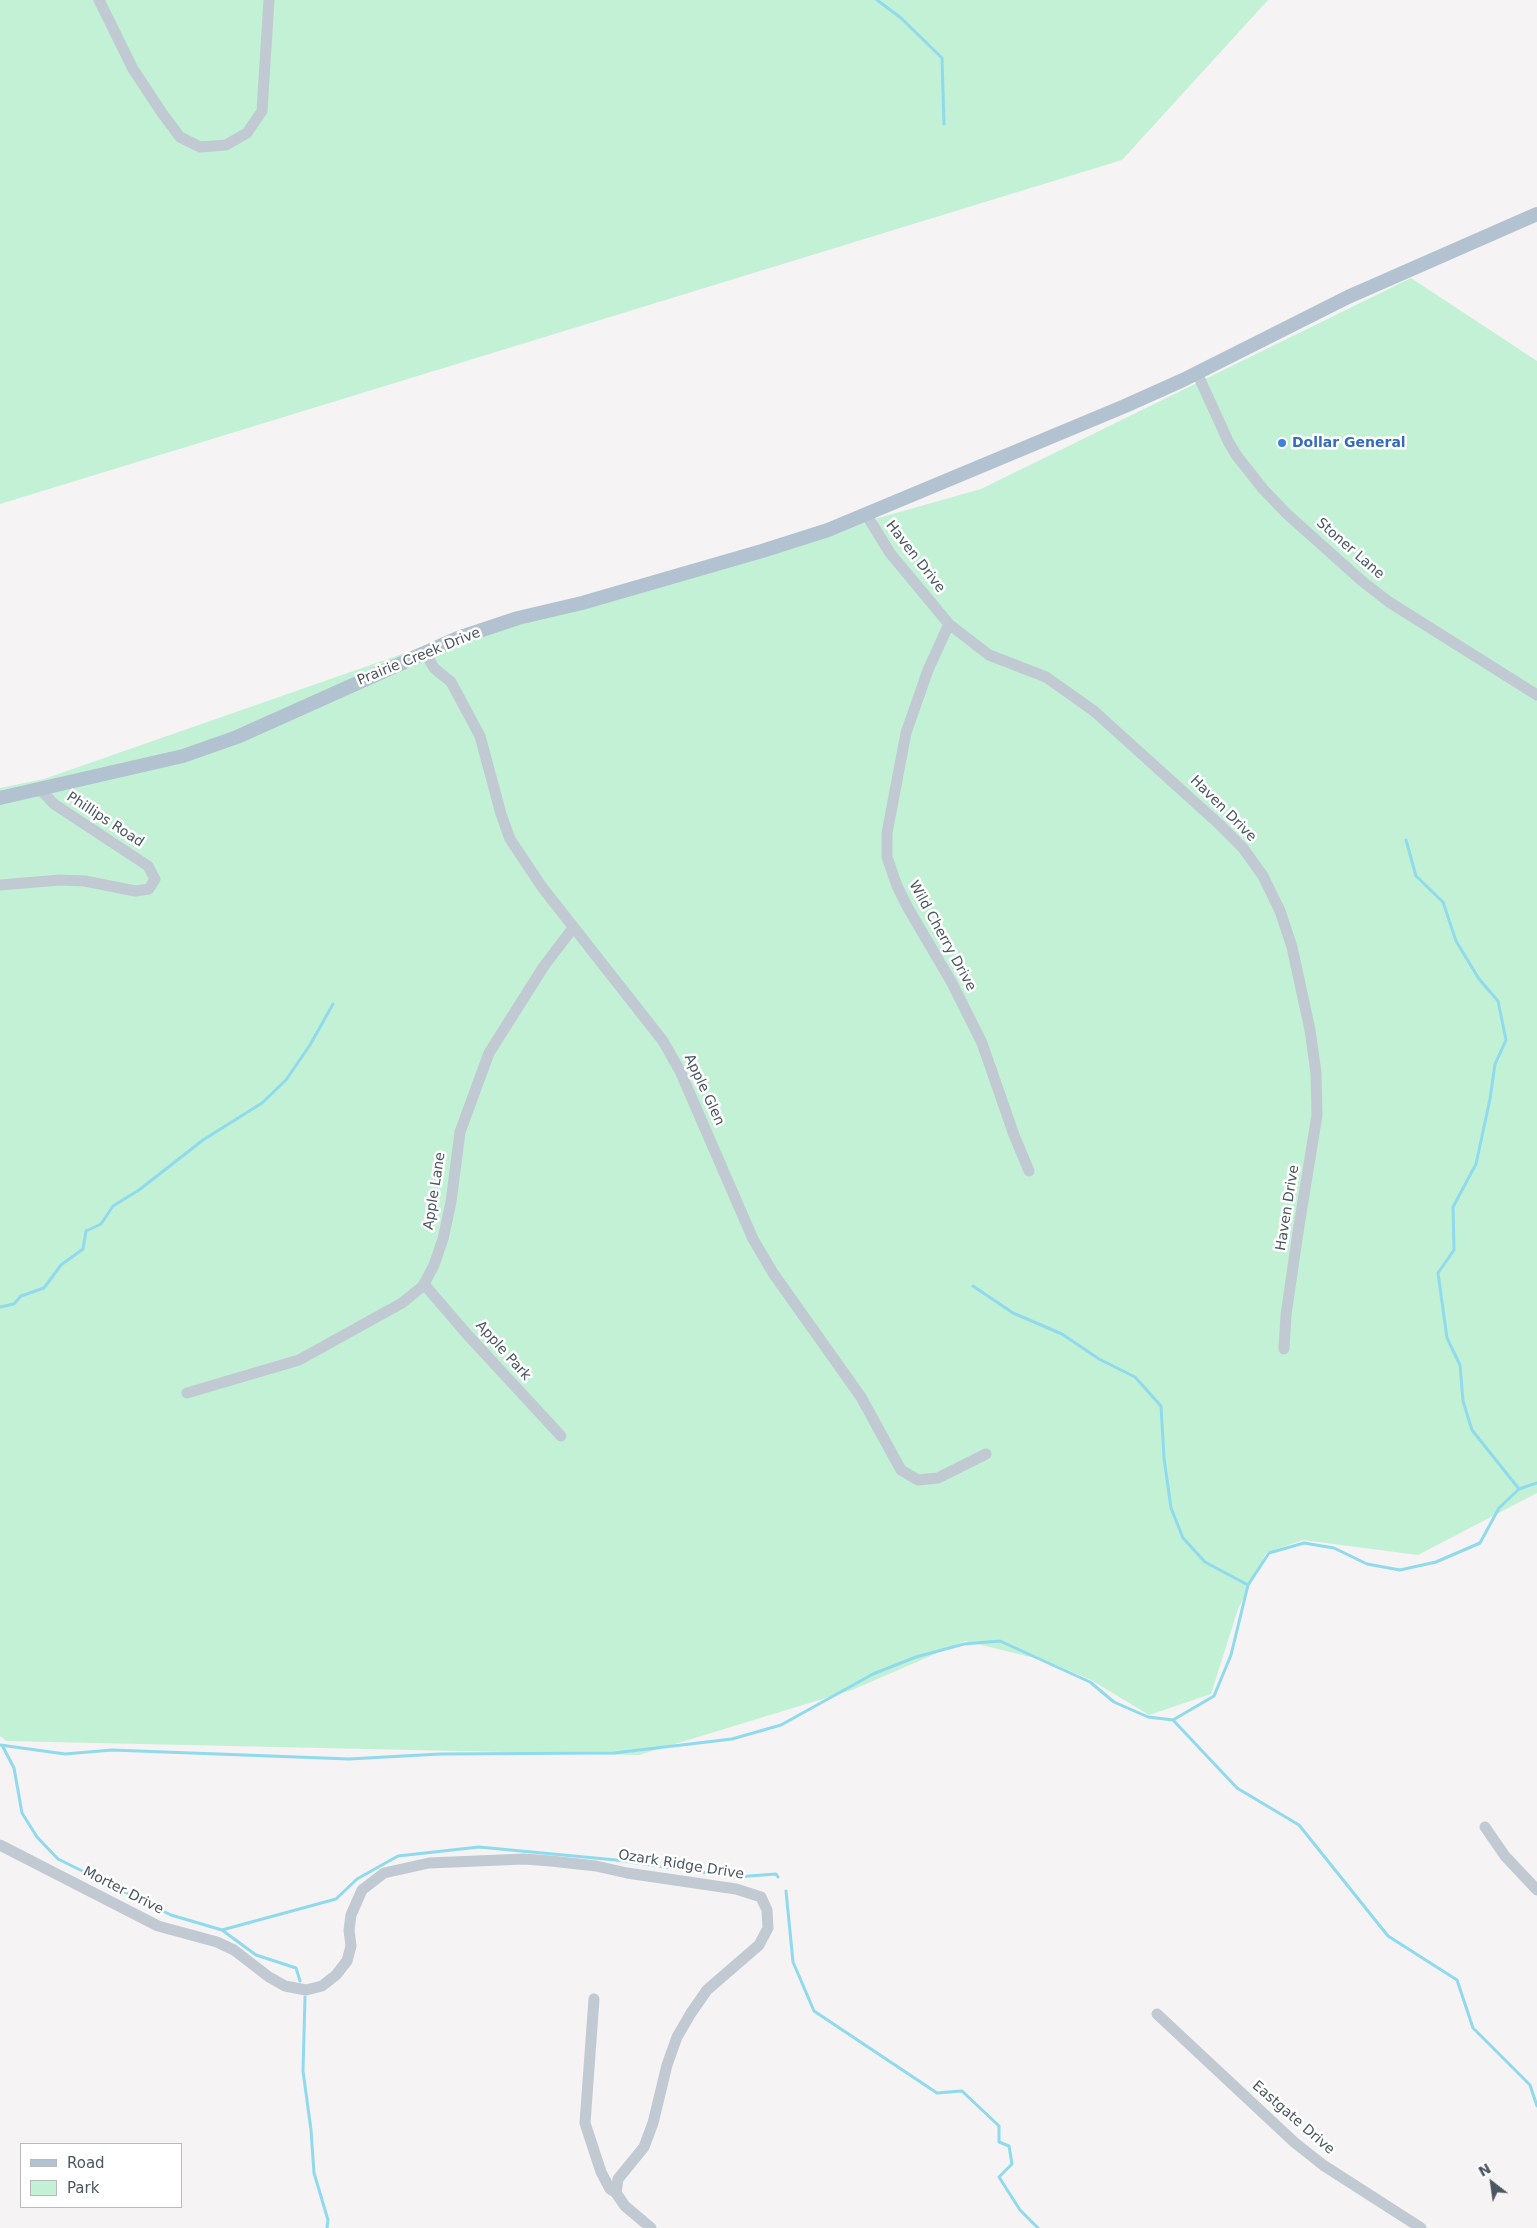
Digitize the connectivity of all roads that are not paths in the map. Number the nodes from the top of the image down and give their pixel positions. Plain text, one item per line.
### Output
1 (99, 0) edge
2 (269, 0) edge
3 (1537, 214) edge
4 (1197, 373) junction
5 (866, 514) junction
6 (949, 624) junction
7 (425, 652) junction
8 (1537, 695) edge
9 (40, 789) junction
10 (0, 798) edge
11 (0, 884) edge
12 (573, 928) junction
13 (1029, 1170) dead end
14 (424, 1284) junction
15 (1284, 1349) dead end
16 (188, 1393) dead end
17 (561, 1436) dead end
18 (986, 1454) dead end
19 (1485, 1827) dead end
20 (0, 1846) edge
21 (1537, 1890) edge
22 (306, 1990) joint
23 (594, 2000) dead end
24 (1157, 2014) dead end
25 (616, 2192) junction
26 (651, 2228) edge
27 (1422, 2228) edge

1 - 2 street
3 - 4 main road, Prairie Creek Drive
4 - 5 main road, Prairie Creek Drive
4 - 8 street, Stoner Lane
5 - 6 street, Haven Drive
5 - 7 main road, Prairie Creek Drive
6 - 13 street, Wild Cherry Drive
6 - 15 street, Haven Drive
7 - 9 main road, Prairie Creek Drive
7 - 12 street, Apple Glen
9 - 10 main road, Prairie Creek Drive
9 - 11 street, Phillips Road
12 - 14 street, Apple Lane
12 - 18 street, Apple Glen
14 - 16 street, Apple Lane
14 - 17 street, Apple Park
19 - 21 street
20 - 22 street, Morter Drive
22 - 25 street, Ozark Ridge Drive
23 - 25 street
24 - 27 street, Eastgate Drive
25 - 26 street

